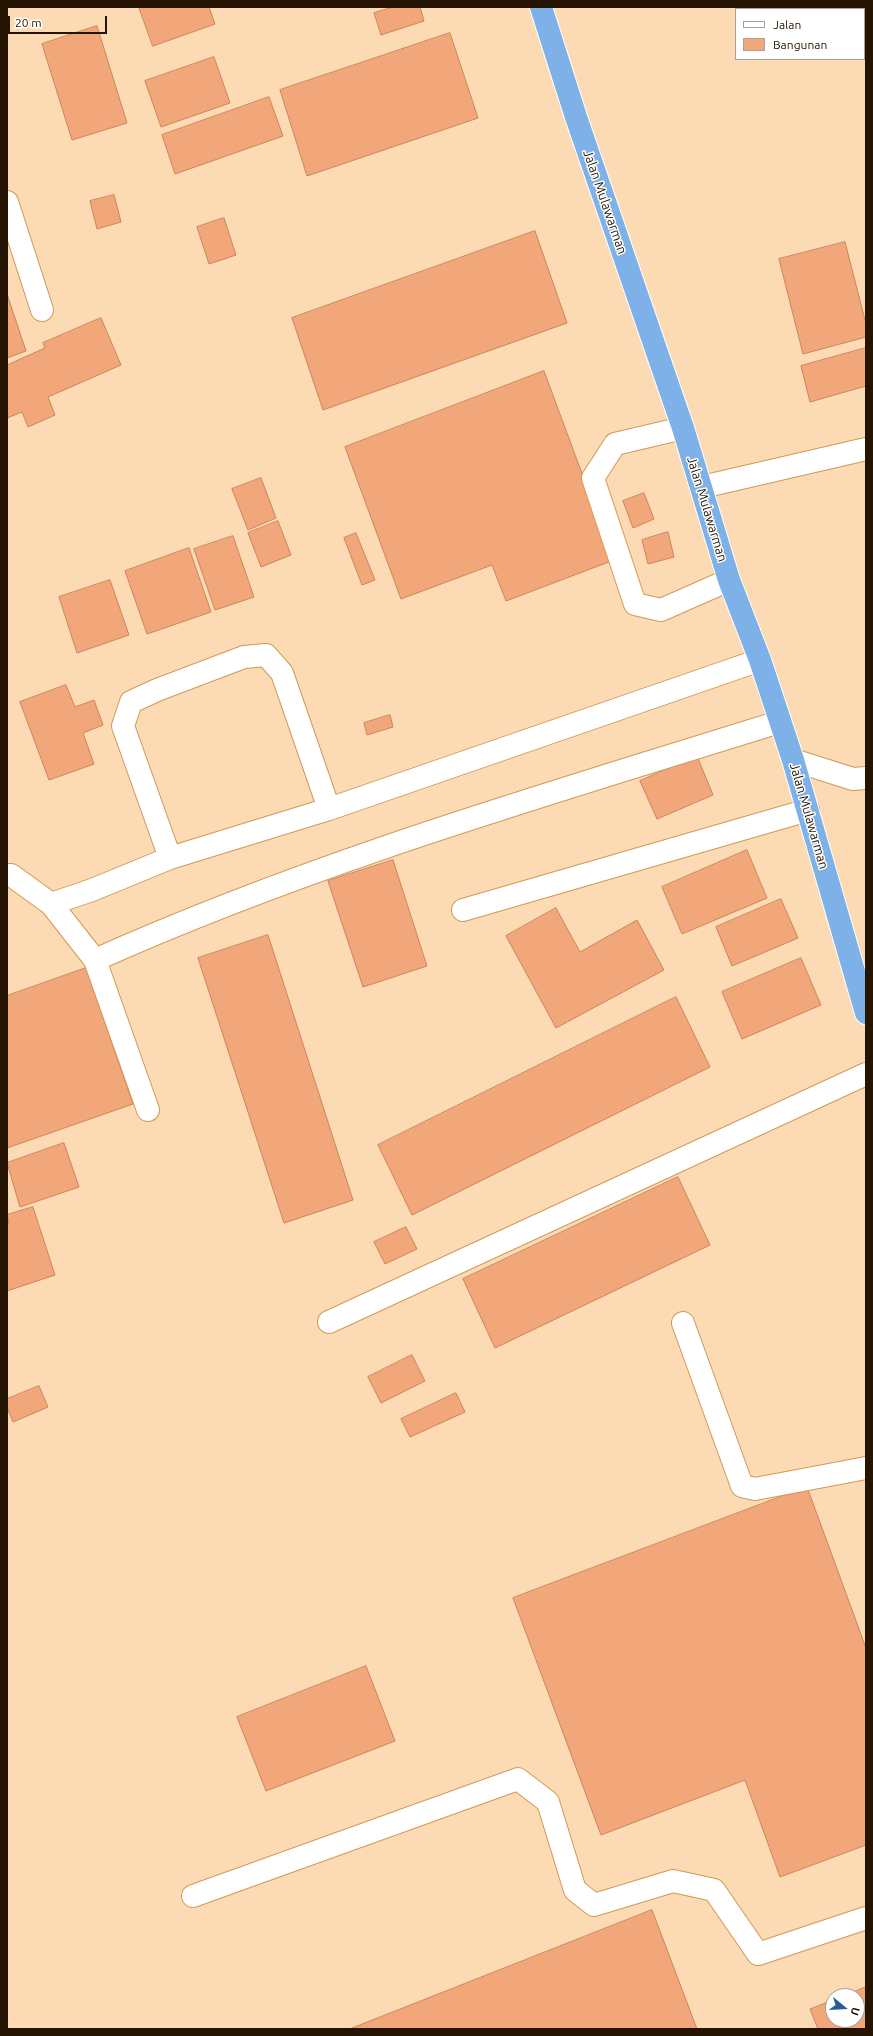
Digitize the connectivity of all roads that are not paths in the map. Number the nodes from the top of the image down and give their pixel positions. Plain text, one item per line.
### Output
1 (541, 7) edge
2 (8, 207) edge
3 (42, 310) dead end
4 (682, 428) junction
5 (866, 449) edge
6 (702, 487) junction
7 (729, 580) junction
8 (760, 660) junction
9 (779, 722) junction
10 (793, 760) junction
11 (866, 778) edge
12 (329, 809) junction
13 (808, 810) junction
14 (170, 858) junction
15 (8, 870) edge
16 (51, 904) junction
17 (463, 910) dead end
18 (95, 960) junction
19 (866, 1013) edge
20 (866, 1074) edge
21 (148, 1110) dead end
22 (329, 1322) dead end
23 (683, 1323) dead end
24 (866, 1468) edge
25 (194, 1896) dead end
26 (866, 1918) edge

1 - 4 highway, Jalan Mulawarman
2 - 3 street
4 - 6 highway, Jalan Mulawarman
4 - 7 street
5 - 6 street
6 - 7 highway, Jalan Mulawarman
7 - 8 highway, Jalan Mulawarman
8 - 9 highway, Jalan Mulawarman
8 - 12 street
9 - 10 highway, Jalan Mulawarman
9 - 18 street
10 - 11 street
10 - 13 highway, Jalan Mulawarman
12 - 14 street
12 - 14 street
13 - 17 street
13 - 19 highway, Jalan Mulawarman
14 - 16 street
15 - 16 street
16 - 18 street
18 - 21 street
20 - 22 street
23 - 24 street
25 - 26 street

